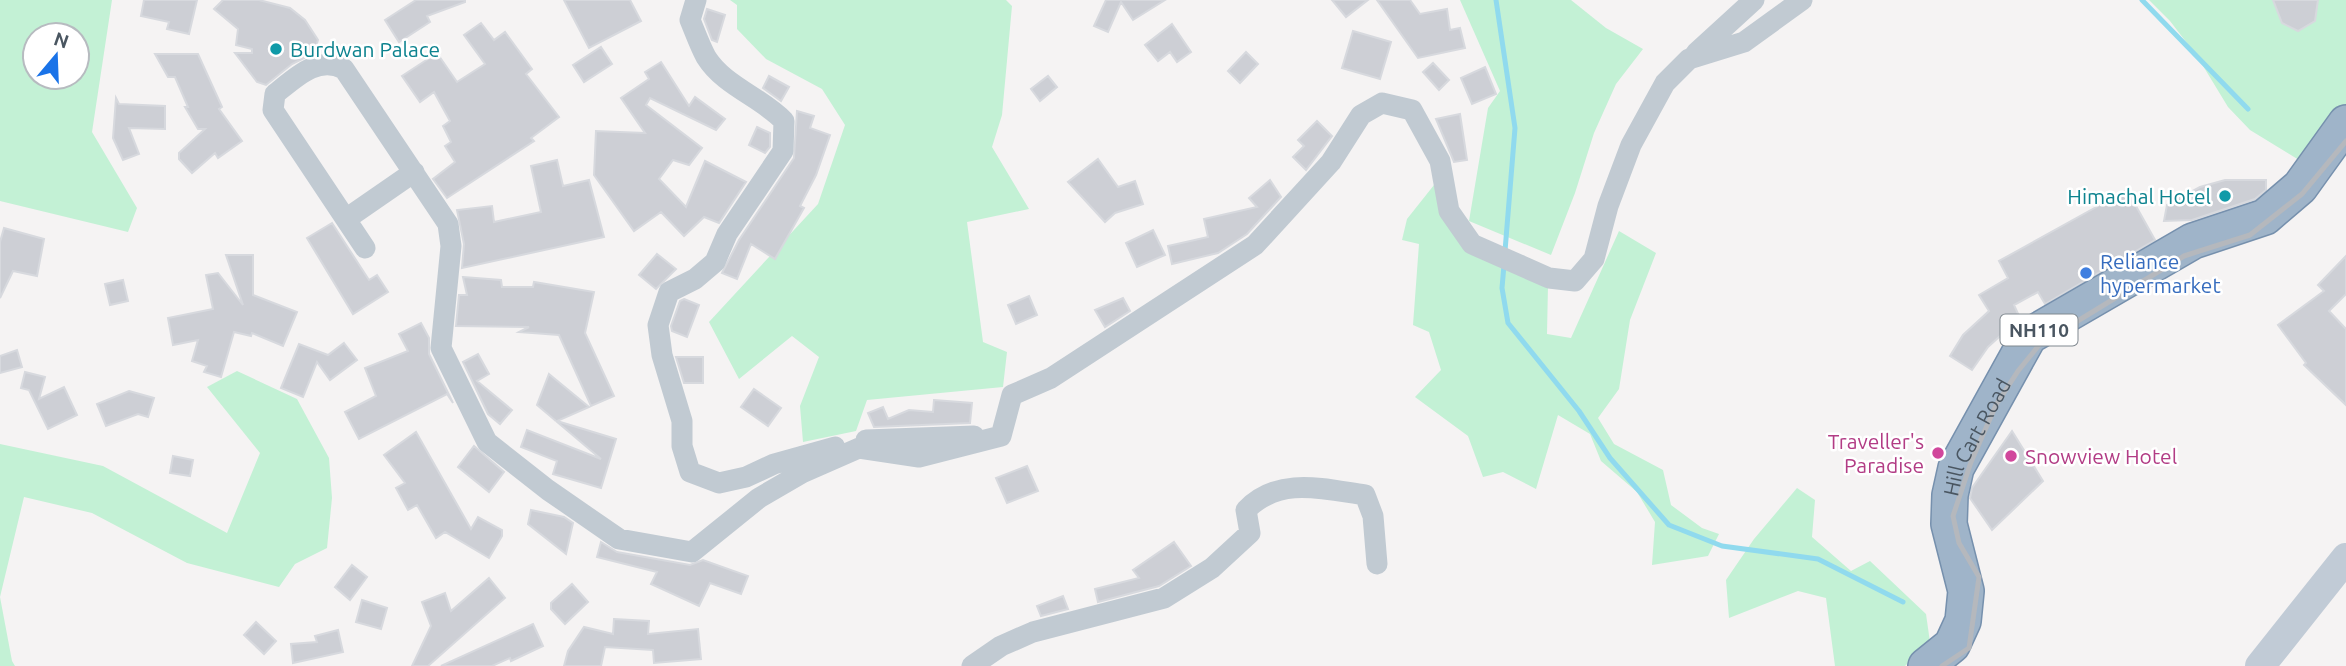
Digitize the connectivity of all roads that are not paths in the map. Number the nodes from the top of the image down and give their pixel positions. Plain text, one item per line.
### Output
1 (696, 0) edge
2 (1754, 0) edge
3 (1802, 0) edge
4 (1689, 59) junction
5 (2346, 123) edge
6 (414, 172) junction
7 (346, 219) junction
8 (366, 248) dead end
9 (1001, 436) junction
10 (2346, 558) edge
11 (1377, 564) dead end
12 (972, 666) edge
13 (1926, 666) edge
14 (2259, 666) edge

1 - 9 street
2 - 4 street
3 - 4 street
4 - 9 street
5 - 13 highway, Hill Cart Road / NH110
6 - 7 street
6 - 7 street
6 - 9 street
7 - 8 street
10 - 14 main road
11 - 12 street

